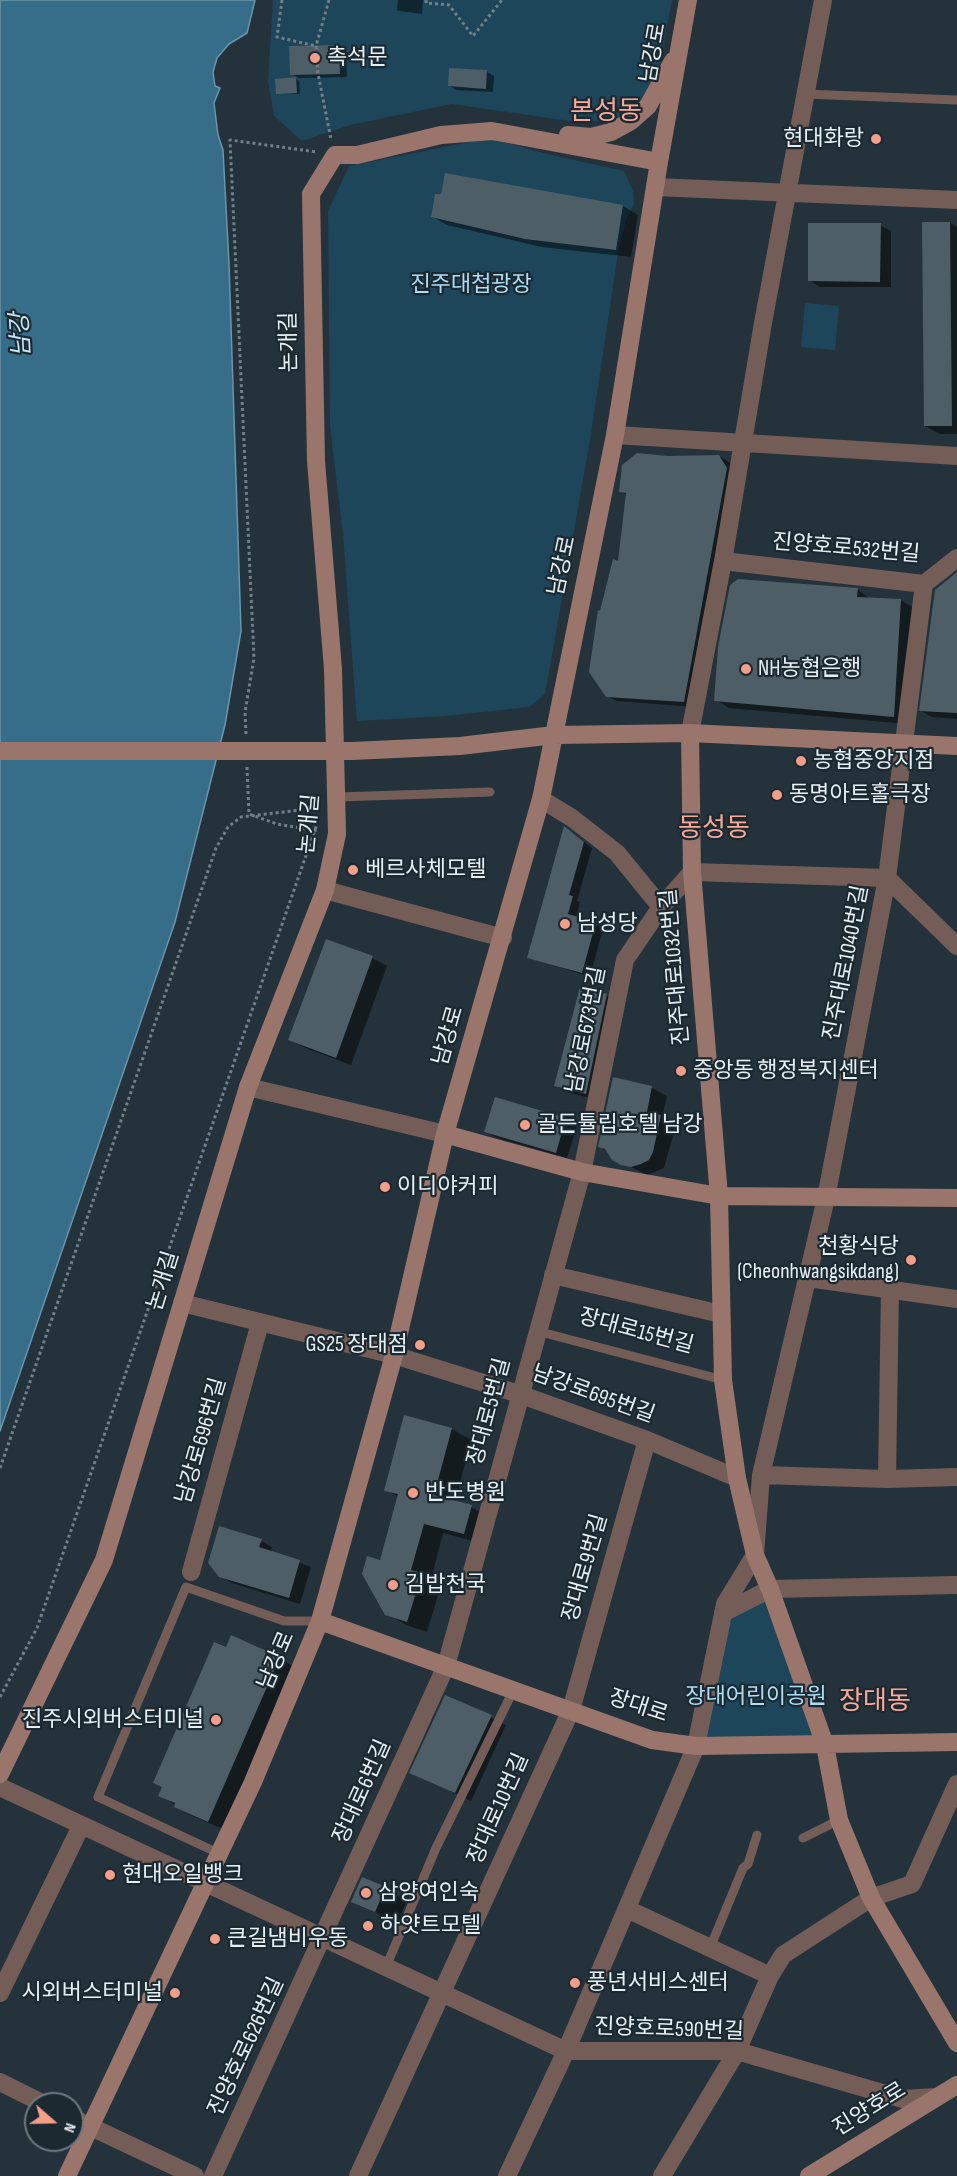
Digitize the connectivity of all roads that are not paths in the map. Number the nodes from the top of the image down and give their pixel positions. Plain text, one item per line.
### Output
1 (823, 0) edge
2 (690, 2) edge
3 (680, 49) junction
4 (805, 94) junction
5 (957, 99) edge
6 (525, 136) junction
7 (659, 162) junction
8 (655, 187) junction
9 (788, 195) junction
10 (957, 200) edge
11 (615, 435) junction
12 (744, 444) junction
13 (957, 456) edge
14 (957, 558) edge
15 (723, 561) junction
16 (924, 584) junction
17 (690, 733) junction
18 (554, 735) junction
19 (905, 741) junction
20 (957, 746) edge
21 (0, 751) edge
22 (490, 792) dead end
23 (338, 797) junction
24 (541, 799) junction
25 (692, 872) junction
26 (887, 878) junction
27 (325, 890) junction
28 (661, 907) junction
29 (503, 938) junction
30 (957, 946) edge
31 (248, 1087) junction
32 (445, 1134) junction
33 (582, 1172) junction
34 (719, 1196) junction
35 (826, 1198) junction
36 (957, 1198) edge
37 (553, 1275) junction
38 (808, 1278) junction
39 (890, 1288) junction
40 (957, 1299) edge
41 (182, 1303) junction
42 (721, 1314) junction
43 (260, 1323) junction
44 (537, 1331) junction
45 (394, 1355) junction
46 (723, 1380) junction
47 (519, 1394) junction
48 (647, 1440) junction
49 (761, 1475) junction
50 (957, 1477) edge
51 (737, 1478) junction
52 (887, 1479) junction
53 (755, 1555) junction
54 (191, 1572) dead end
55 (957, 1585) edge
56 (770, 1589) junction
57 (723, 1613) junction
58 (320, 1621) junction
59 (446, 1666) junction
60 (513, 1691) junction
61 (571, 1710) junction
62 (957, 1742) edge
63 (825, 1745) junction
64 (696, 1746) junction
65 (0, 1774) edge
66 (957, 1784) edge
67 (0, 1787) edge
68 (839, 1820) junction
69 (81, 1826) junction
70 (757, 1835) dead end
71 (803, 1838) dead end
72 (218, 1853) junction
73 (204, 1882) junction
74 (871, 1898) junction
75 (627, 1909) junction
76 (324, 1938) junction
77 (710, 1948) junction
78 (386, 1967) junction
79 (770, 1976) junction
80 (0, 1993) edge
81 (442, 1993) junction
82 (957, 2043) edge
83 (566, 2051) junction
84 (737, 2052) junction
85 (0, 2082) edge
86 (957, 2085) edge
87 (24, 2094) edge
88 (937, 2097) junction
89 (84, 2124) edge
90 (90, 2127) junction
91 (68, 2176) edge
92 (195, 2176) edge
93 (213, 2176) edge
94 (358, 2176) edge
95 (507, 2176) edge
96 (662, 2176) edge
97 (809, 2176) edge

1 - 4 street
2 - 3 street, 남강로
3 - 6 street
3 - 7 street, 남강로
4 - 5 lane
4 - 9 street
6 - 7 street
6 - 23 street, 논개길
7 - 8 street, 남강로
8 - 9 street
8 - 11 street, 남강로
9 - 10 street
9 - 12 street
11 - 12 street
11 - 18 street, 남강로
12 - 13 street
12 - 15 street
14 - 16 street, 진양호로532번길
15 - 16 street, 진양호로532번길
15 - 17 street
16 - 19 street, 진주대로1040번길
17 - 18 street
17 - 19 street
17 - 25 street, 진주대로1032번길
18 - 21 street
18 - 24 street, 남강로
19 - 20 street
19 - 26 street, 진주대로1040번길
22 - 23 lane
23 - 27 street, 논개길
24 - 28 street
24 - 29 street, 남강로
25 - 26 street, 진주대로1040번길
25 - 28 street, 남강로673번길
25 - 34 street, 진주대로1032번길
26 - 30 street
26 - 35 street, 진주대로1040번길
27 - 29 street
27 - 31 street, 논개길
28 - 33 street, 남강로673번길
29 - 32 street, 남강로
31 - 32 street
31 - 41 street, 논개길
32 - 33 street
32 - 45 street, 남강로
33 - 34 street
33 - 37 street, 장대로5번길
34 - 35 street
34 - 42 street, 장대로15번길
35 - 36 street
35 - 38 street, 진주대로1040번길
37 - 42 street
37 - 44 street, 장대로5번길
38 - 39 street
38 - 49 street, 진주대로1040번길
39 - 40 street
39 - 52 street
41 - 43 street
41 - 65 street, 논개길
42 - 46 street, 장대로15번길
43 - 45 street
43 - 54 street, 남강로696번길
44 - 46 lane, 장대로15번길
44 - 47 street, 장대로5번길
45 - 47 street, 남강로695번길
45 - 58 street, 남강로
46 - 51 street, 장대로15번길
47 - 48 street, 남강로695번길
47 - 59 street, 장대로5번길
48 - 51 street, 남강로695번길
48 - 61 street, 장대로9번길
49 - 52 street
49 - 53 street, 진주대로1040번길
50 - 52 street
51 - 53 street, 장대로15번길
53 - 56 street, 장대로15번길
53 - 57 street
55 - 56 street
56 - 57 street
56 - 63 street
57 - 64 street
58 - 59 street, 장대로
58 - 72 street, 남강로
58 - 72 lane
59 - 60 street, 장대로
59 - 76 street, 장대로6번길
60 - 61 street, 장대로
60 - 78 lane
61 - 64 street, 장대로
61 - 81 street, 장대로10번길
62 - 63 street, 장대로
63 - 64 street, 장대로
63 - 68 street
64 - 75 street
66 - 74 street
67 - 69 street, 진양호로590번길
68 - 71 lane
68 - 74 street
69 - 73 street, 진양호로590번길
69 - 80 street
70 - 77 lane
72 - 73 street, 남강로
73 - 76 street, 진양호로590번길
73 - 90 street, 남강로
74 - 79 street
74 - 82 street
75 - 77 street
75 - 83 street
76 - 78 street, 진양호로590번길
76 - 93 street, 진양호로626번길
77 - 79 street
78 - 81 street, 진양호로590번길
79 - 84 street
81 - 83 street, 진양호로590번길
81 - 94 street, 장대로10번길
83 - 84 street, 진양호로590번길
83 - 95 street
84 - 88 street, 진양호로590번길
84 - 96 street
85 - 87 street
86 - 88 street, 진양호로
88 - 97 street, 진양호로
89 - 90 street
90 - 91 street, 남강로
90 - 92 street

